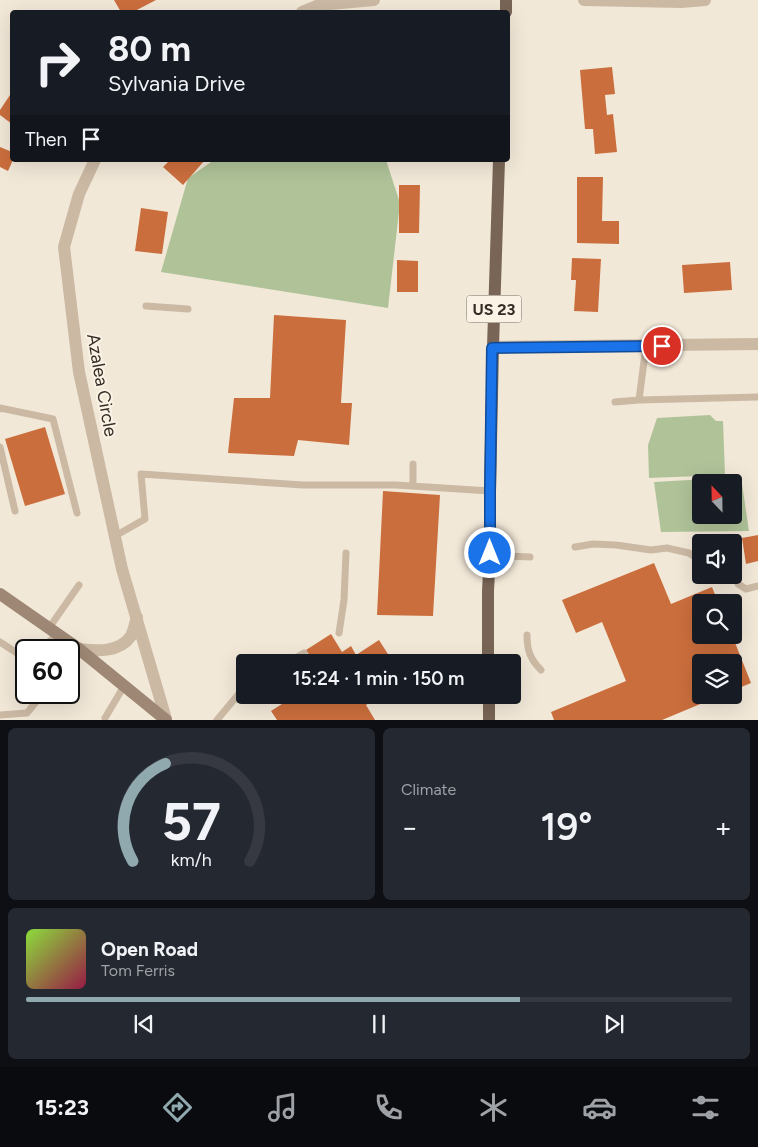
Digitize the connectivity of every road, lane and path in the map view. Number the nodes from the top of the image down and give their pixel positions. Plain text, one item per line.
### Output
1 (374, 0) edge
2 (584, 0) edge
3 (705, 0) edge
4 (307, 10) edge
5 (94, 162) edge
6 (499, 162) edge
7 (146, 306) dead end
8 (188, 310) dead end
9 (758, 344) edge
10 (646, 346) junction
11 (492, 348) junction
12 (758, 397) edge
13 (639, 400) junction
14 (615, 402) dead end
15 (0, 409) edge
16 (0, 447) edge
17 (413, 464) dead end
18 (413, 486) junction
19 (490, 491) junction
20 (15, 511) dead end
21 (77, 513) dead end
22 (115, 536) junction
23 (575, 547) dead end
24 (346, 553) dead end
25 (490, 553) junction
26 (692, 555) edge
27 (530, 557) dead end
28 (738, 584) dead end
29 (79, 585) dead end
30 (758, 586) edge
31 (0, 594) edge
32 (137, 617) junction
33 (53, 631) junction
34 (339, 633) dead end
35 (527, 635) dead end
36 (48, 639) edge
37 (65, 639) edge
38 (0, 642) edge
39 (80, 649) edge
40 (80, 650) edge
41 (15, 652) edge
42 (488, 654) edge
43 (541, 670) dead end
44 (124, 686) junction
45 (236, 697) edge
46 (35, 704) edge
47 (489, 704) edge
48 (0, 715) edge
49 (105, 718) dead end
50 (166, 719) edge
51 (217, 720) edge
52 (489, 720) edge

1 - 4 street
2 - 3 street
5 - 22 street, Azalea Circle
6 - 11 main road, US 23
7 - 8 lane
9 - 10 street
10 - 11 street
10 - 13 lane
11 - 19 main road, US 23
12 - 13 lane
13 - 14 lane
15 - 21 lane
16 - 20 lane
17 - 18 lane
18 - 19 lane
18 - 22 lane
19 - 25 main road, US 23
22 - 32 street, Azalea Circle
23 - 26 lane
24 - 34 lane
25 - 27 lane
25 - 42 main road, US 23
28 - 30 lane
29 - 33 lane
31 - 33 main road
32 - 39 street
32 - 50 street, Azalea Circle
33 - 36 lane
33 - 37 main road
35 - 43 lane
38 - 41 lane
40 - 44 main road
44 - 49 lane
44 - 50 main road
45 - 51 lane
46 - 48 lane
47 - 52 main road

